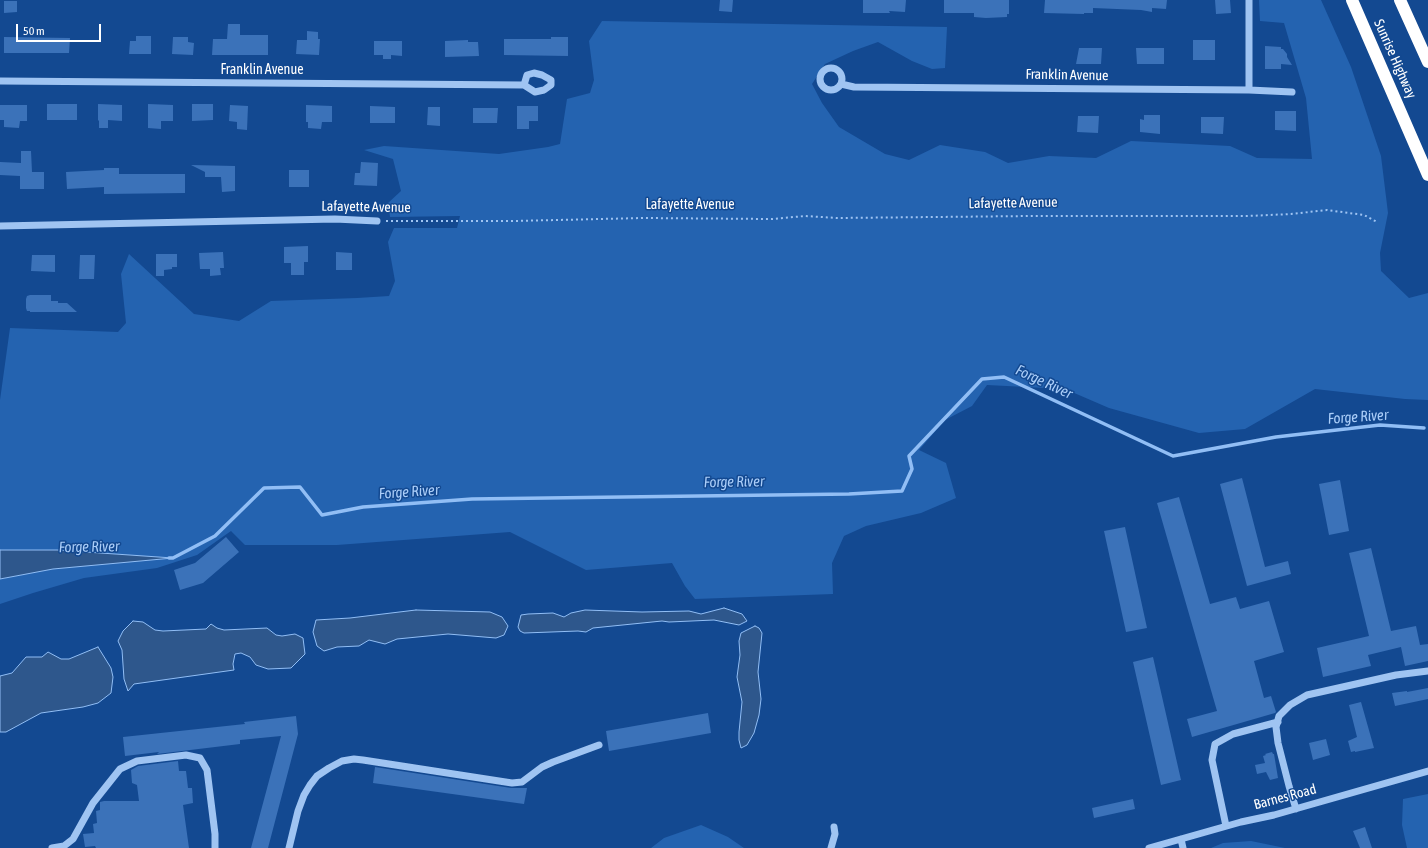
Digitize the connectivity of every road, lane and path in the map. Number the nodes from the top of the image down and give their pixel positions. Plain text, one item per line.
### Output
1 (1249, 0) edge
2 (1352, 0) edge
3 (1400, 0) edge
4 (1428, 62) edge
5 (0, 81) edge
6 (841, 84) dead end
7 (524, 85) dead end
8 (1250, 90) junction
9 (1292, 92) dead end
10 (1428, 175) edge
11 (376, 221) joint
12 (1376, 222) dead end
13 (0, 226) edge
14 (1428, 671) edge
15 (1278, 722) junction
16 (599, 745) dead end
17 (1428, 771) edge
18 (1296, 809) junction
19 (1226, 826) junction
20 (834, 827) dead end
21 (1181, 839) junction
22 (65, 847) edge
23 (52, 848) edge
24 (215, 848) edge
25 (289, 848) edge
26 (832, 848) edge
27 (1149, 848) edge
28 (1183, 848) edge

1 - 8 street
2 - 10 highway, Sunrise Highway
3 - 4 highway, Sunrise Highway
5 - 7 street, Franklin Avenue
6 - 8 street, Franklin Avenue
8 - 9 street, Franklin Avenue
11 - 12 path, Lafayette Avenue
11 - 13 street, Lafayette Avenue
14 - 15 street
15 - 18 street
15 - 19 street
16 - 25 street
17 - 18 street, Barnes Road
18 - 19 street, Barnes Road
19 - 21 street, Barnes Road
20 - 26 street
21 - 27 street, Barnes Road
21 - 28 street
22 - 23 street
22 - 24 street

